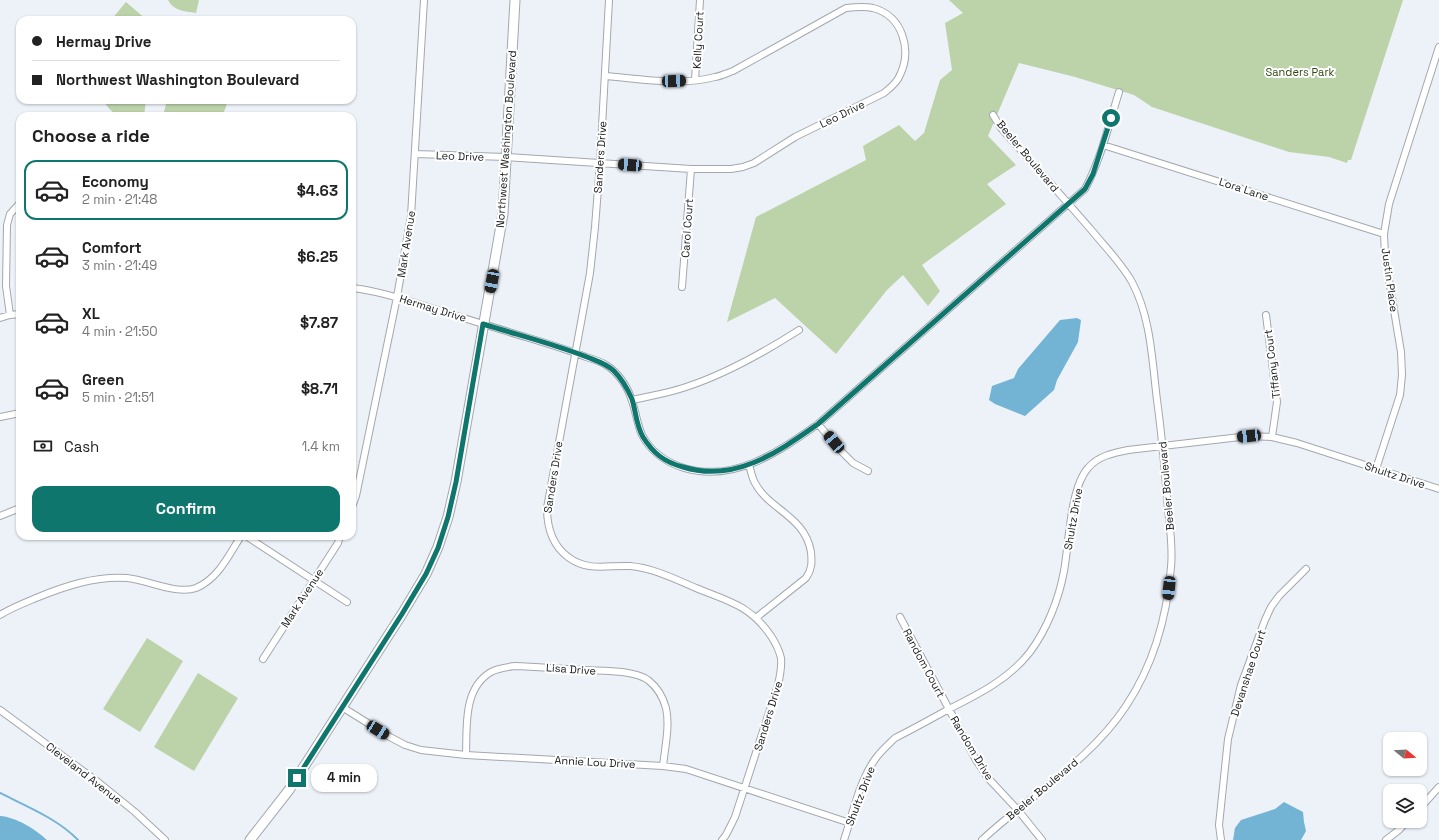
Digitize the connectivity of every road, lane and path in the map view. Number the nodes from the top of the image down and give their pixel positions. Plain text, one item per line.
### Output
1 (424, 0) edge
2 (515, 0) edge
3 (609, 0) edge
4 (700, 0) edge
5 (1439, 47) edge
6 (605, 76) junction
7 (695, 80) junction
8 (1119, 92) dead end
9 (993, 115) dead end
10 (1103, 145) junction
11 (416, 154) junction
12 (506, 157) junction
13 (600, 163) junction
14 (691, 169) junction
15 (1068, 204) junction
16 (16, 207) edge
17 (1384, 234) junction
18 (682, 287) dead end
19 (356, 289) edge
20 (397, 297) junction
21 (16, 314) edge
22 (10, 315) junction
23 (1266, 315) dead end
24 (0, 318) edge
25 (483, 324) junction
26 (799, 330) dead end
27 (575, 352) junction
28 (632, 400) junction
29 (16, 413) edge
30 (0, 417) edge
31 (818, 424) junction
32 (1272, 437) junction
33 (1163, 446) junction
34 (750, 465) junction
35 (1376, 469) junction
36 (868, 471) dead end
37 (1439, 490) edge
38 (356, 496) edge
39 (16, 510) edge
40 (0, 516) edge
41 (239, 540) edge
42 (252, 540) edge
43 (339, 540) edge
44 (1306, 569) dead end
45 (313, 581) junction
46 (347, 602) dead end
47 (0, 615) edge
48 (900, 617) dead end
49 (757, 618) junction
50 (263, 659) dead end
51 (342, 707) junction
52 (0, 710) edge
53 (948, 710) junction
54 (466, 754) junction
55 (663, 766) junction
56 (1439, 787) edge
57 (745, 789) junction
58 (1427, 800) edge
59 (1017, 809) junction
60 (850, 823) junction
61 (1401, 828) edge
62 (165, 840) edge
63 (250, 840) edge
64 (722, 840) edge
65 (844, 840) edge
66 (982, 840) edge
67 (1042, 840) edge
68 (1221, 840) edge
69 (1386, 840) edge

1 - 11 street, Mark Avenue
2 - 12 main road, Northwest Washington Boulevard
3 - 6 street, Sanders Drive
4 - 7 street, Kelly Court
5 - 17 street, Justin Place
6 - 7 street, Leo Drive
6 - 13 street, Sanders Drive
7 - 14 street, Leo Drive
8 - 10 street, Hermay Drive
9 - 15 street, Beeler Boulevard
10 - 15 street, Hermay Drive
10 - 17 street, Lora Lane
11 - 12 street, Leo Drive
11 - 20 street, Mark Avenue
12 - 13 street, Leo Drive
12 - 25 main road, Northwest Washington Boulevard
13 - 14 street, Leo Drive
13 - 27 street, Sanders Drive
14 - 18 street, Carol Court
15 - 31 street, Hermay Drive
15 - 33 street, Beeler Boulevard
16 - 22 street
17 - 35 street, Justin Place
19 - 20 street, Hermay Drive
20 - 25 street, Hermay Drive
20 - 38 street, Mark Avenue
21 - 22 street
22 - 24 street
23 - 32 street, Tiffany Court
25 - 27 street, Hermay Drive
25 - 51 main road, Northwest Washington Boulevard
26 - 28 street
27 - 28 street, Hermay Drive
27 - 49 street, Sanders Drive
28 - 34 street, Hermay Drive
29 - 30 street
31 - 34 street, Hermay Drive
31 - 36 street
32 - 33 street, Shultz Drive
32 - 35 street, Shultz Drive
33 - 53 street, Shultz Drive
33 - 59 street, Beeler Boulevard
34 - 49 street
35 - 37 street, Shultz Drive
39 - 40 street
41 - 47 street
42 - 45 street
43 - 45 street, Mark Avenue
44 - 68 street, Devanshae Court
45 - 46 street
45 - 50 street, Mark Avenue
48 - 53 street, Random Court
49 - 57 street, Sanders Drive
51 - 54 street, Annie Lou Drive
51 - 63 main road, Northwest Washington Boulevard
52 - 62 street, Cleveland Avenue
53 - 59 street, Random Drive
53 - 60 street, Shultz Drive
54 - 55 street, Annie Lou Drive
54 - 55 street, Lisa Drive
55 - 57 street, Annie Lou Drive
56 - 58 street
57 - 60 street, Annie Lou Drive
57 - 64 street, Sanders Drive
59 - 66 street, Beeler Boulevard
59 - 67 street, Random Drive
60 - 65 street, Shultz Drive
61 - 69 street

